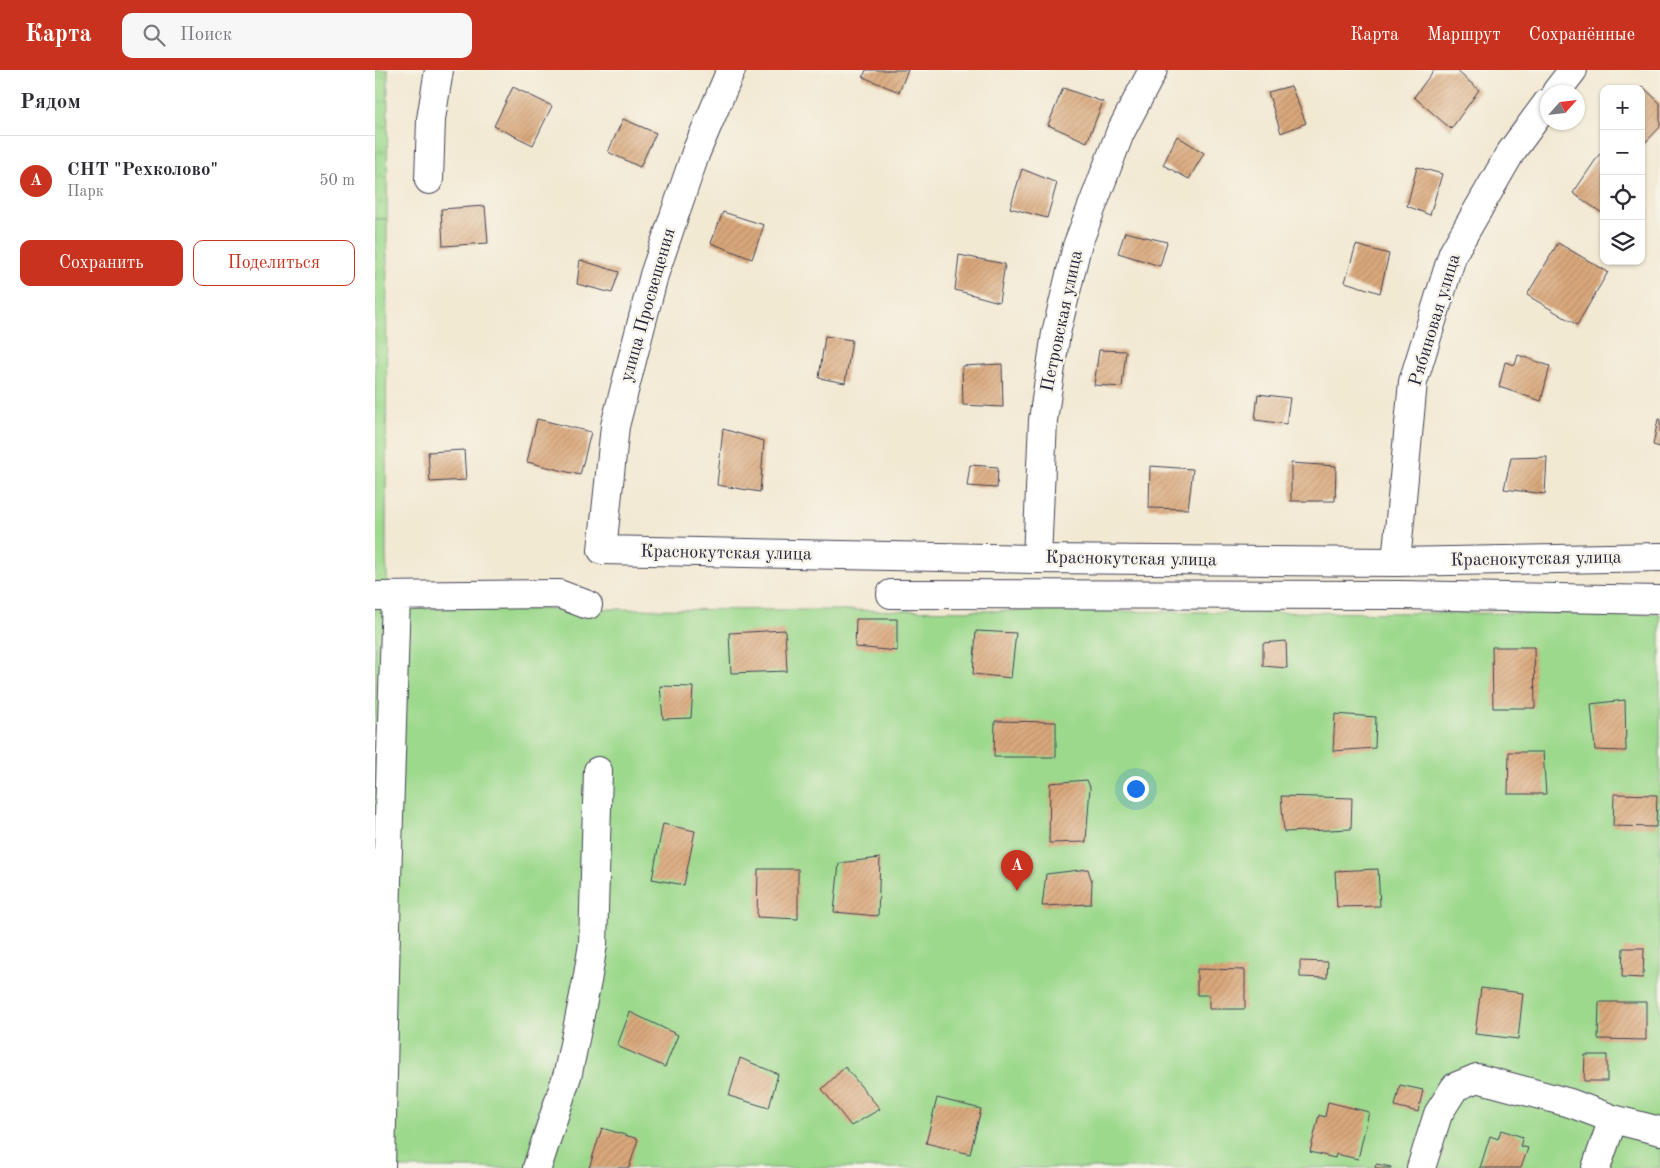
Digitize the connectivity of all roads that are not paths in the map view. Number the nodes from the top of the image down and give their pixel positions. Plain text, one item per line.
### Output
1 (439, 70) edge
2 (731, 70) edge
3 (1153, 70) edge
4 (1573, 70) edge
5 (1561, 85) edge
6 (1540, 113) edge
7 (429, 180) dead end
8 (602, 550) joint
9 (1660, 557) edge
10 (1037, 558) junction
11 (1396, 562) junction
12 (891, 594) dead end
13 (385, 596) edge
14 (1660, 600) edge
15 (588, 605) dead end
16 (598, 771) dead end
17 (381, 880) edge
18 (1613, 1119) junction
19 (1660, 1131) edge
20 (381, 1168) edge
21 (537, 1168) edge
22 (1421, 1168) edge
23 (1596, 1168) edge

1 - 7 street
2 - 8 street, улица Просвещения
3 - 10 street, Петровская улица
4 - 5 street
6 - 11 street, Рябиновая улица
8 - 10 street, Краснокутская улица
9 - 11 street, Краснокутская улица
10 - 11 street, Краснокутская улица
12 - 14 street, Краснокутская улица
13 - 15 street
13 - 17 street
16 - 21 street
17 - 20 street
18 - 19 street
18 - 22 street
18 - 23 street

